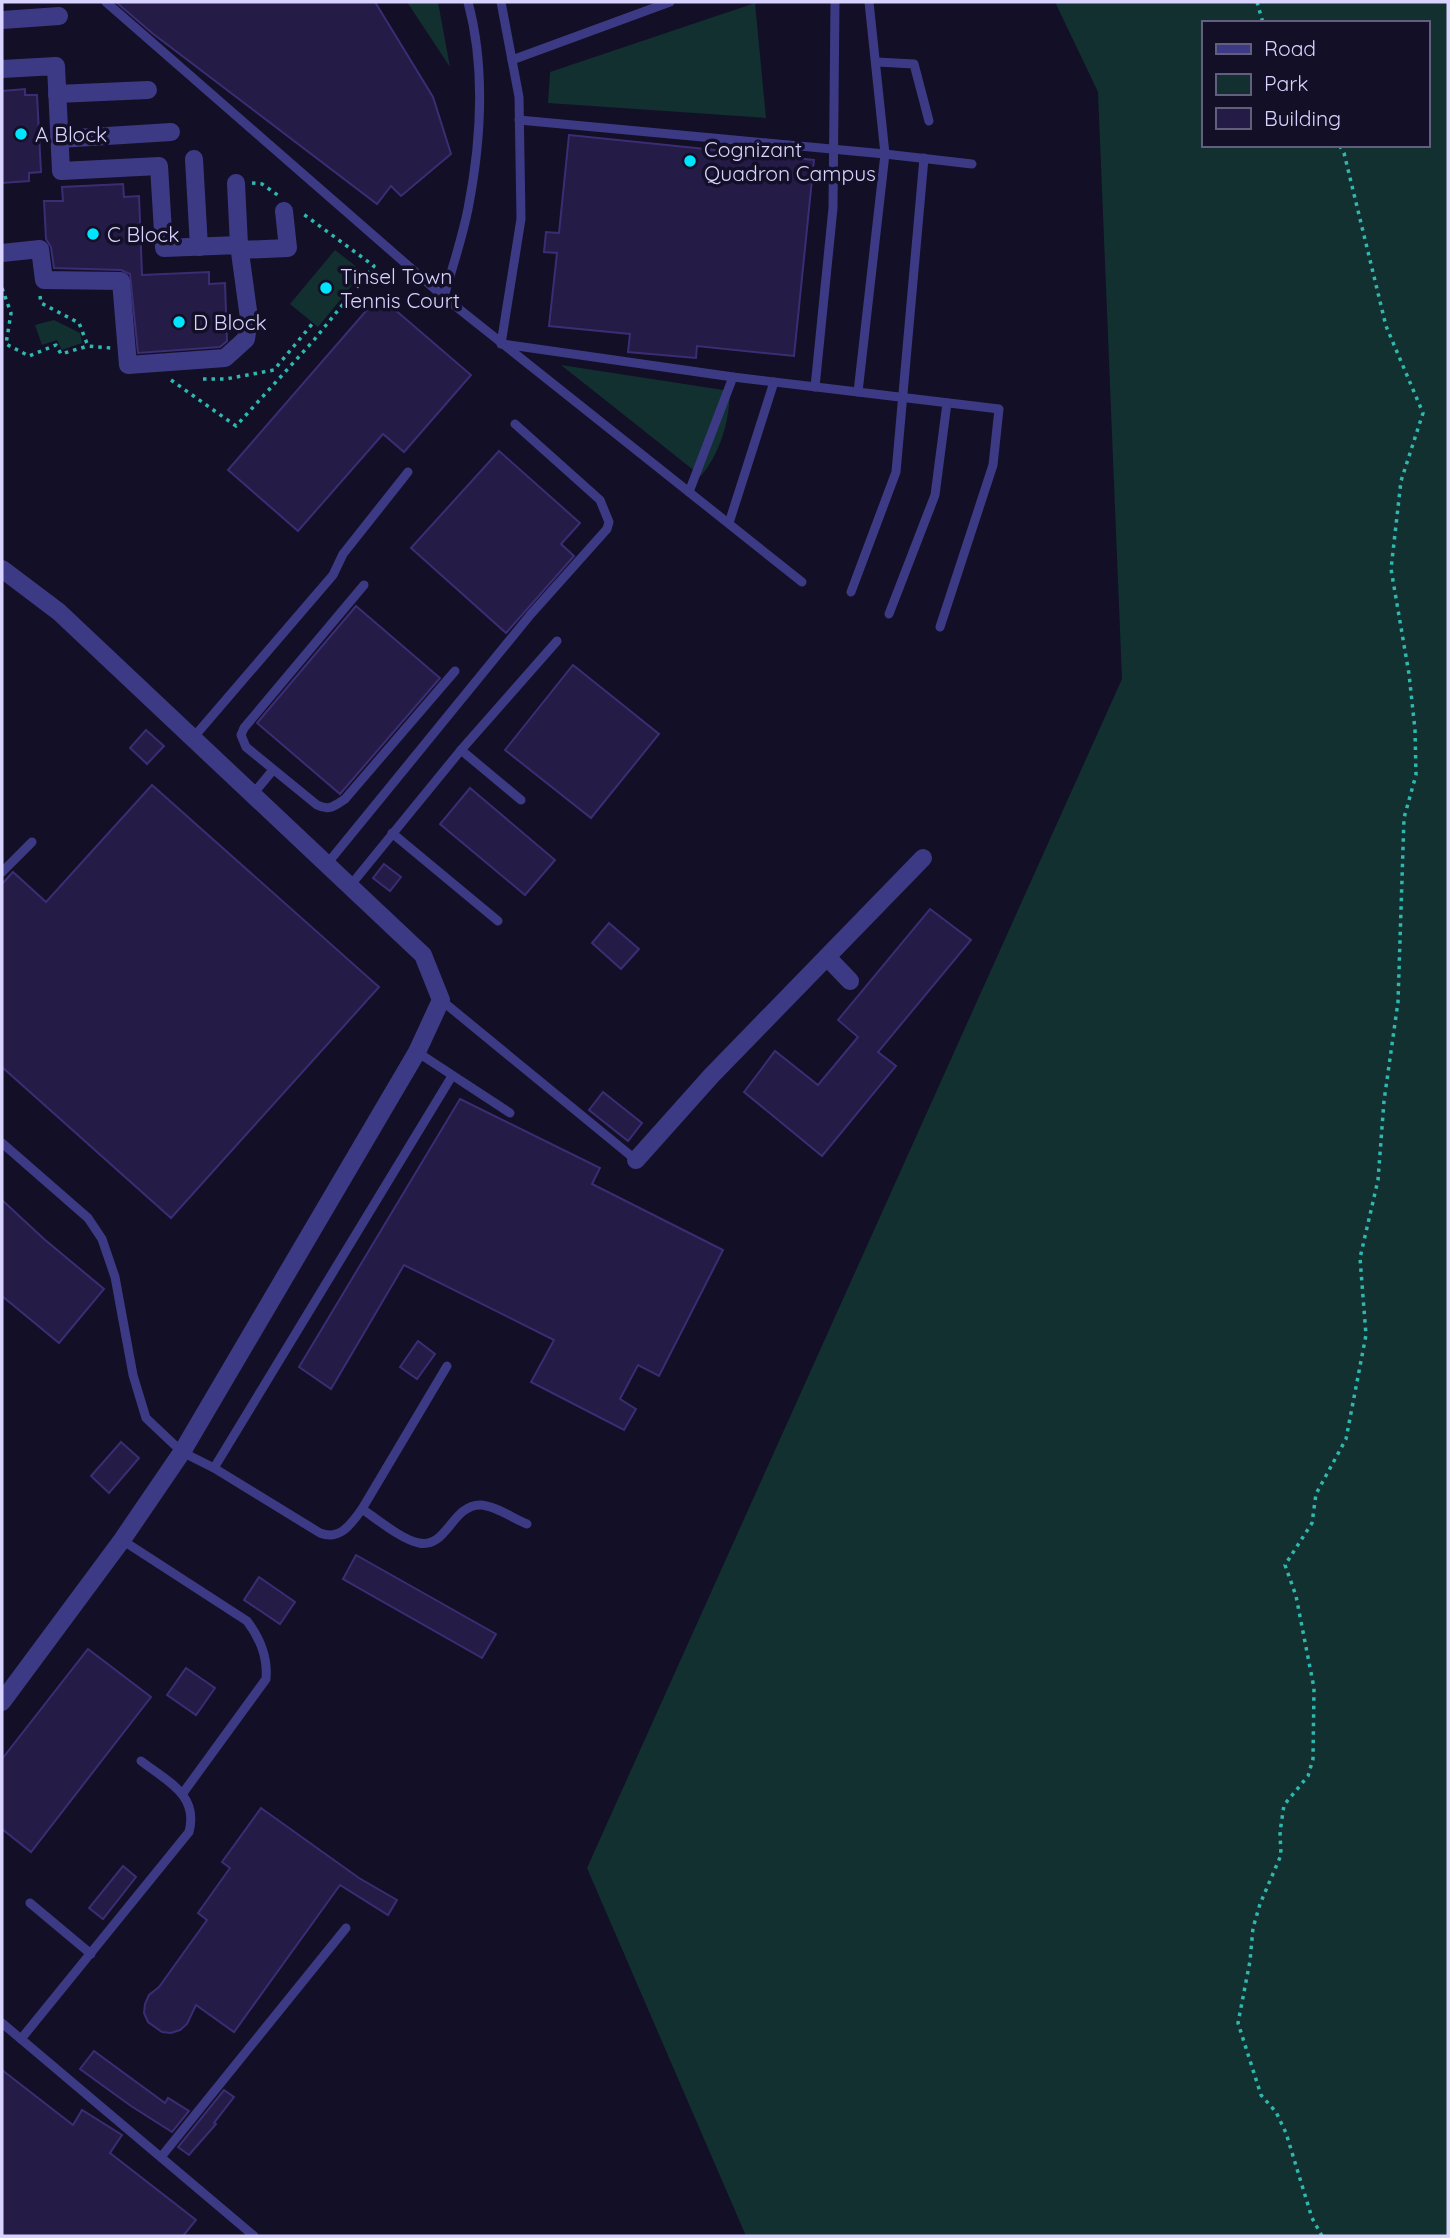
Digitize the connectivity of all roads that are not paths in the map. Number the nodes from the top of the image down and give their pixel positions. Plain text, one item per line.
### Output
1 (106, 2) edge
2 (468, 2) edge
3 (501, 2) edge
4 (670, 2) edge
5 (835, 2) edge
6 (869, 2) edge
7 (60, 16) dead end
8 (2, 20) edge
9 (512, 60) junction
10 (877, 62) junction
11 (2, 69) edge
12 (148, 90) dead end
13 (57, 94) junction
14 (519, 120) junction
15 (929, 121) dead end
16 (171, 132) dead end
17 (59, 139) junction
18 (833, 149) junction
19 (885, 154) junction
20 (924, 158) junction
21 (194, 159) dead end
22 (972, 164) dead end
23 (236, 183) road end
24 (288, 206) road end
25 (199, 247) junction
26 (240, 248) junction
27 (2, 253) edge
28 (444, 297) junction
29 (501, 344) junction
30 (733, 377) junction
31 (774, 382) junction
32 (815, 387) junction
33 (858, 392) junction
34 (902, 398) junction
35 (947, 403) junction
36 (515, 425) dead end
37 (408, 472) dead end
38 (690, 492) junction
39 (729, 523) junction
40 (2, 569) edge
41 (802, 582) dead end
42 (364, 585) dead end
43 (851, 593) dead end
44 (889, 614) dead end
45 (940, 627) dead end
46 (557, 641) dead end
47 (455, 671) dead end
48 (193, 738) junction
49 (461, 750) junction
50 (273, 769) junction
51 (253, 794) junction
52 (521, 800) dead end
53 (392, 833) junction
54 (32, 842) dead end
55 (923, 858) dead end
56 (327, 864) junction
57 (2, 872) edge
58 (350, 886) junction
59 (498, 921) dead end
60 (827, 957) junction
61 (850, 981) dead end
62 (441, 1000) junction
63 (417, 1052) junction
64 (452, 1076) junction
65 (510, 1113) dead end
66 (2, 1143) edge
67 (635, 1160) joint
68 (447, 1366) dead end
69 (182, 1452) junction
70 (214, 1468) junction
71 (362, 1509) junction
72 (527, 1524) dead end
73 (122, 1540) junction
74 (2, 1702) edge
75 (141, 1761) dead end
76 (183, 1793) junction
77 (30, 1903) dead end
78 (346, 1928) dead end
79 (91, 1954) junction
80 (2, 2023) edge
81 (21, 2039) junction
82 (160, 2157) junction
83 (254, 2236) edge

1 - 28 lane
2 - 28 lane
3 - 9 lane
4 - 9 lane
5 - 18 lane
6 - 10 lane
7 - 8 street
9 - 14 lane
10 - 15 lane
10 - 19 lane
11 - 13 street
12 - 13 street
13 - 17 street
14 - 18 lane
14 - 29 lane
16 - 17 street
17 - 25 street
18 - 19 lane
18 - 32 lane
19 - 20 lane
19 - 33 lane
20 - 22 lane
20 - 34 lane
21 - 25 street
23 - 26 street
24 - 26 street
25 - 26 street
26 - 27 street
28 - 29 lane
29 - 30 lane
29 - 38 lane
30 - 31 lane
30 - 38 lane
31 - 32 lane
31 - 39 lane
32 - 33 lane
33 - 34 lane
34 - 35 lane
34 - 43 lane
35 - 44 lane
35 - 45 lane
36 - 56 lane
37 - 48 lane
38 - 39 lane
39 - 41 lane
40 - 48 street
42 - 50 lane
46 - 49 lane
47 - 50 lane
48 - 51 street
49 - 52 lane
49 - 53 lane
50 - 51 lane
51 - 56 street
53 - 58 lane
53 - 59 lane
54 - 57 lane
55 - 60 street
56 - 58 street
58 - 62 street
60 - 61 street
60 - 67 street
62 - 63 street
62 - 67 lane
63 - 64 lane
63 - 69 street
64 - 65 lane
64 - 70 lane
66 - 69 lane
68 - 71 lane
69 - 70 lane
69 - 73 street
70 - 71 lane
71 - 72 lane
73 - 74 street
73 - 76 lane
75 - 76 lane
76 - 79 lane
77 - 79 lane
78 - 82 lane
79 - 81 lane
80 - 81 lane
81 - 82 lane
82 - 83 lane

